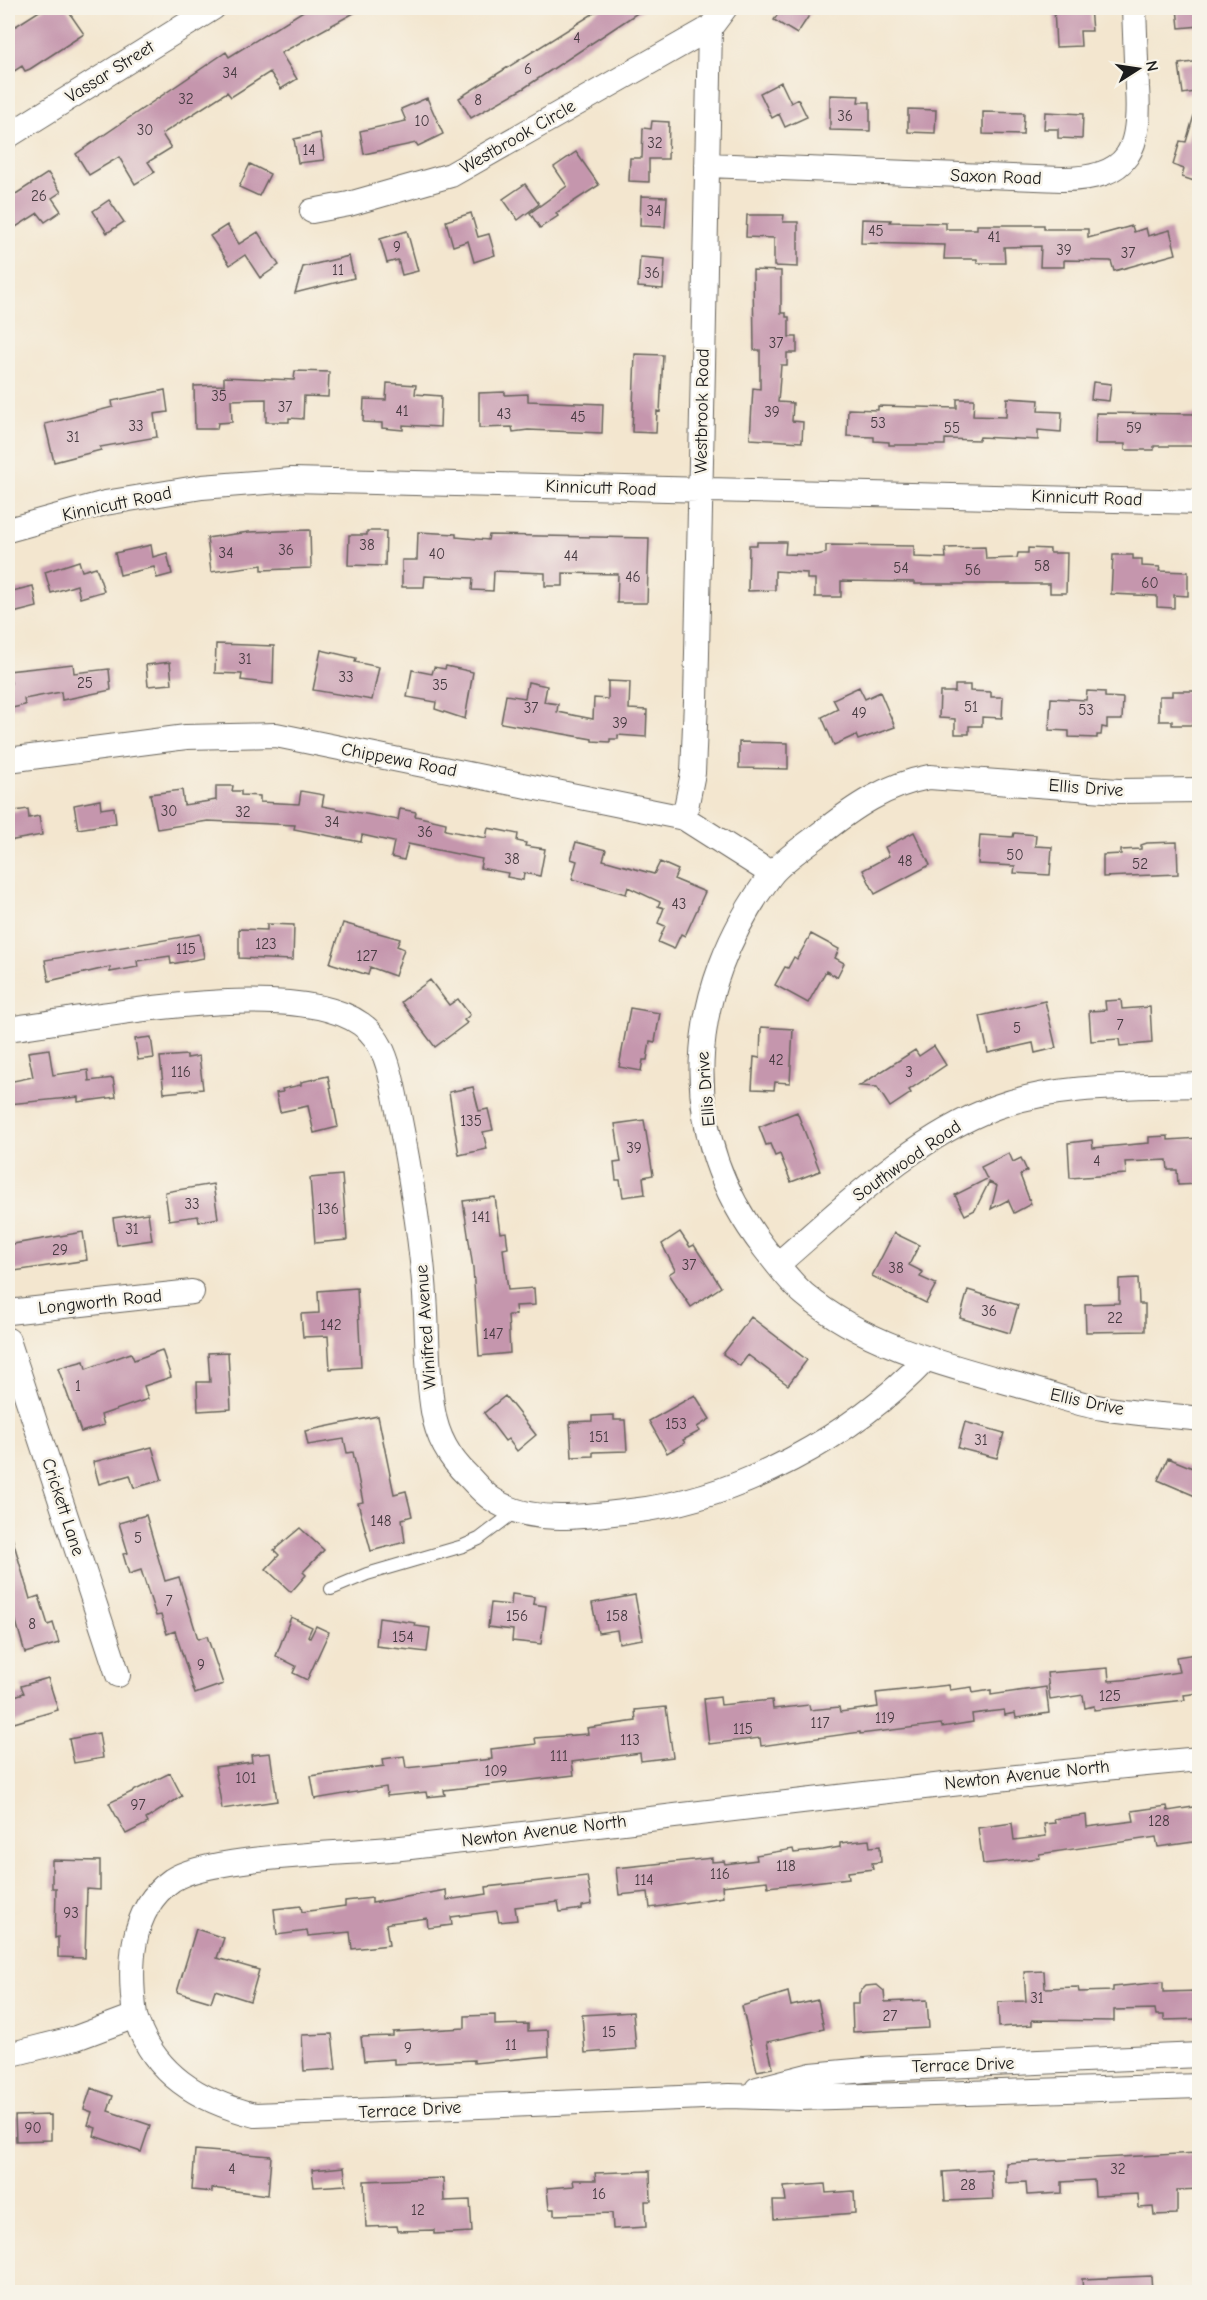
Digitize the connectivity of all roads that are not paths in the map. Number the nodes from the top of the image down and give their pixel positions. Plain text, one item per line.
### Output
1 (213, 8) edge
2 (725, 8) edge
3 (1134, 8) edge
4 (710, 28) junction
5 (8, 136) edge
6 (707, 165) junction
7 (312, 211) dead end
8 (700, 492) junction
9 (1200, 502) edge
10 (8, 530) edge
11 (8, 760) edge
12 (1200, 790) edge
13 (684, 818) junction
14 (772, 874) junction
15 (8, 1029) edge
16 (1200, 1085) edge
17 (778, 1264) junction
18 (192, 1292) dead end
19 (8, 1312) edge
20 (8, 1340) edge
21 (927, 1358) junction
22 (1200, 1419) edge
23 (516, 1511) junction
24 (331, 1589) dead end
25 (118, 1675) dead end
26 (1200, 1759) edge
27 (135, 2016) junction
28 (8, 2055) edge
29 (1200, 2055) edge
30 (1200, 2086) edge
31 (729, 2096) junction

1 - 5 street, Vassar Street
2 - 4 street
3 - 6 street, Saxon Road
4 - 6 street, Westbrook Road
4 - 7 street, Westbrook Circle
6 - 8 street, Westbrook Road
8 - 9 street, Kinnicutt Road
8 - 10 street, Kinnicutt Road
8 - 13 street, Westbrook Road
11 - 13 street, Chippewa Road
12 - 14 street, Ellis Drive
13 - 14 street, Chippewa Road
14 - 17 street, Ellis Drive
15 - 23 street, Winifred Avenue
16 - 17 street, Southwood Road
17 - 21 street, Ellis Drive
18 - 19 street, Longworth Road
20 - 25 street, Crickett Lane
21 - 22 street, Ellis Drive
21 - 23 street, Winifred Avenue
23 - 24 lane
26 - 27 street, Newton Avenue North
27 - 28 street
27 - 31 street, Terrace Drive
29 - 31 street, Terrace Drive
30 - 31 street, Terrace Drive

